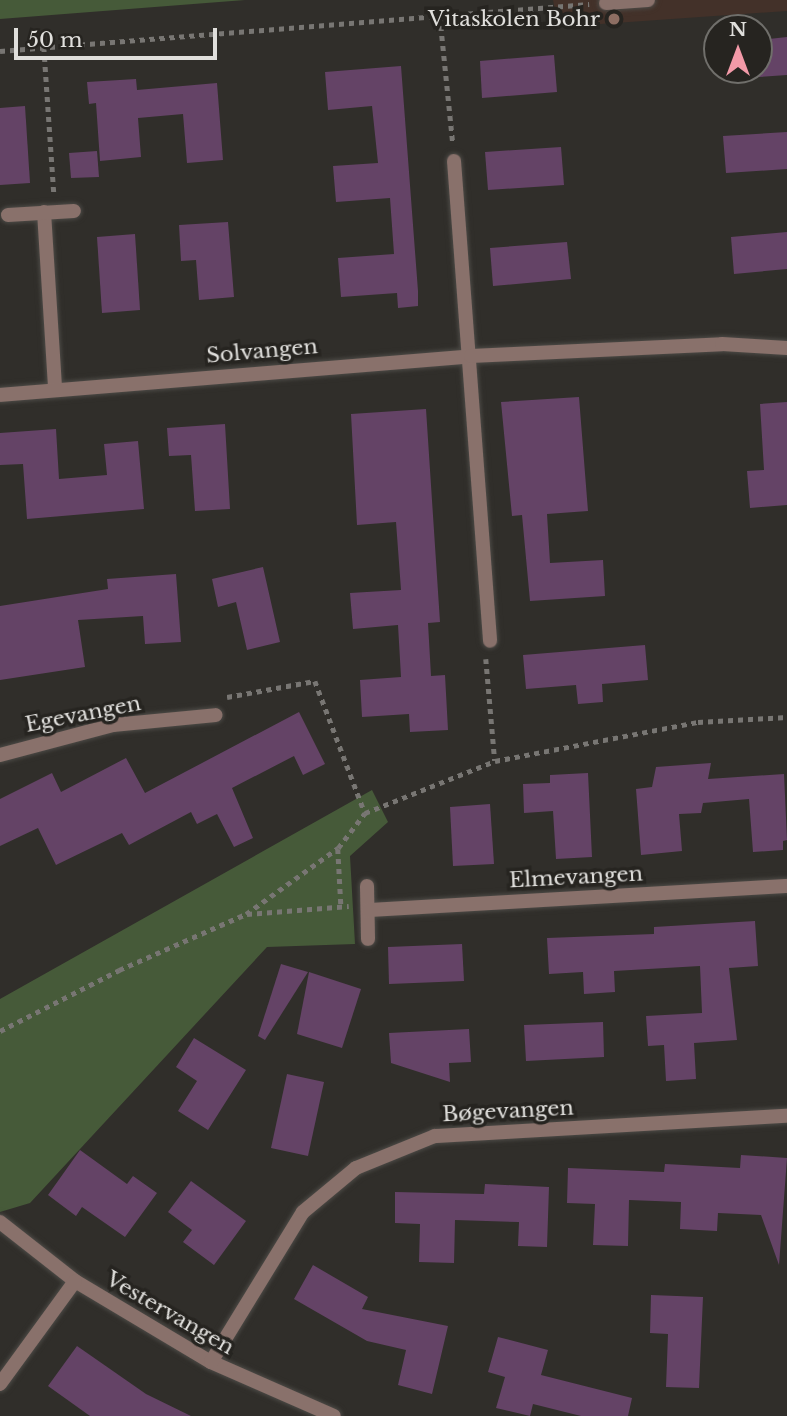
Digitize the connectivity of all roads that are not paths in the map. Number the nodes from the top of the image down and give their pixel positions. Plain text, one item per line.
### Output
1 (648, 0) edge
2 (606, 3) road end
3 (454, 161) road end
4 (74, 211) dead end
5 (44, 212) junction
6 (8, 215) dead end
7 (787, 348) edge
8 (471, 356) junction
9 (55, 389) junction
10 (0, 395) edge
11 (490, 641) road end
12 (216, 715) road end
13 (0, 755) edge
14 (367, 886) dead end
15 (787, 886) edge
16 (368, 910) junction
17 (369, 939) dead end
18 (787, 1116) edge
19 (0, 1222) edge
20 (75, 1281) junction
21 (211, 1362) junction
22 (0, 1384) edge
23 (334, 1416) edge

1 - 2 street
3 - 8 street
4 - 5 street
5 - 6 street
5 - 9 street
7 - 8 street, Solvangen
8 - 9 street, Solvangen
8 - 11 street
9 - 10 street, Solvangen
12 - 13 street, Egevangen
14 - 16 street
15 - 16 street, Elmevangen
16 - 17 street
18 - 21 street, Bøgevangen
19 - 20 street, Vestervangen
20 - 21 street, Vestervangen
20 - 22 street
21 - 23 street, Vestervangen

